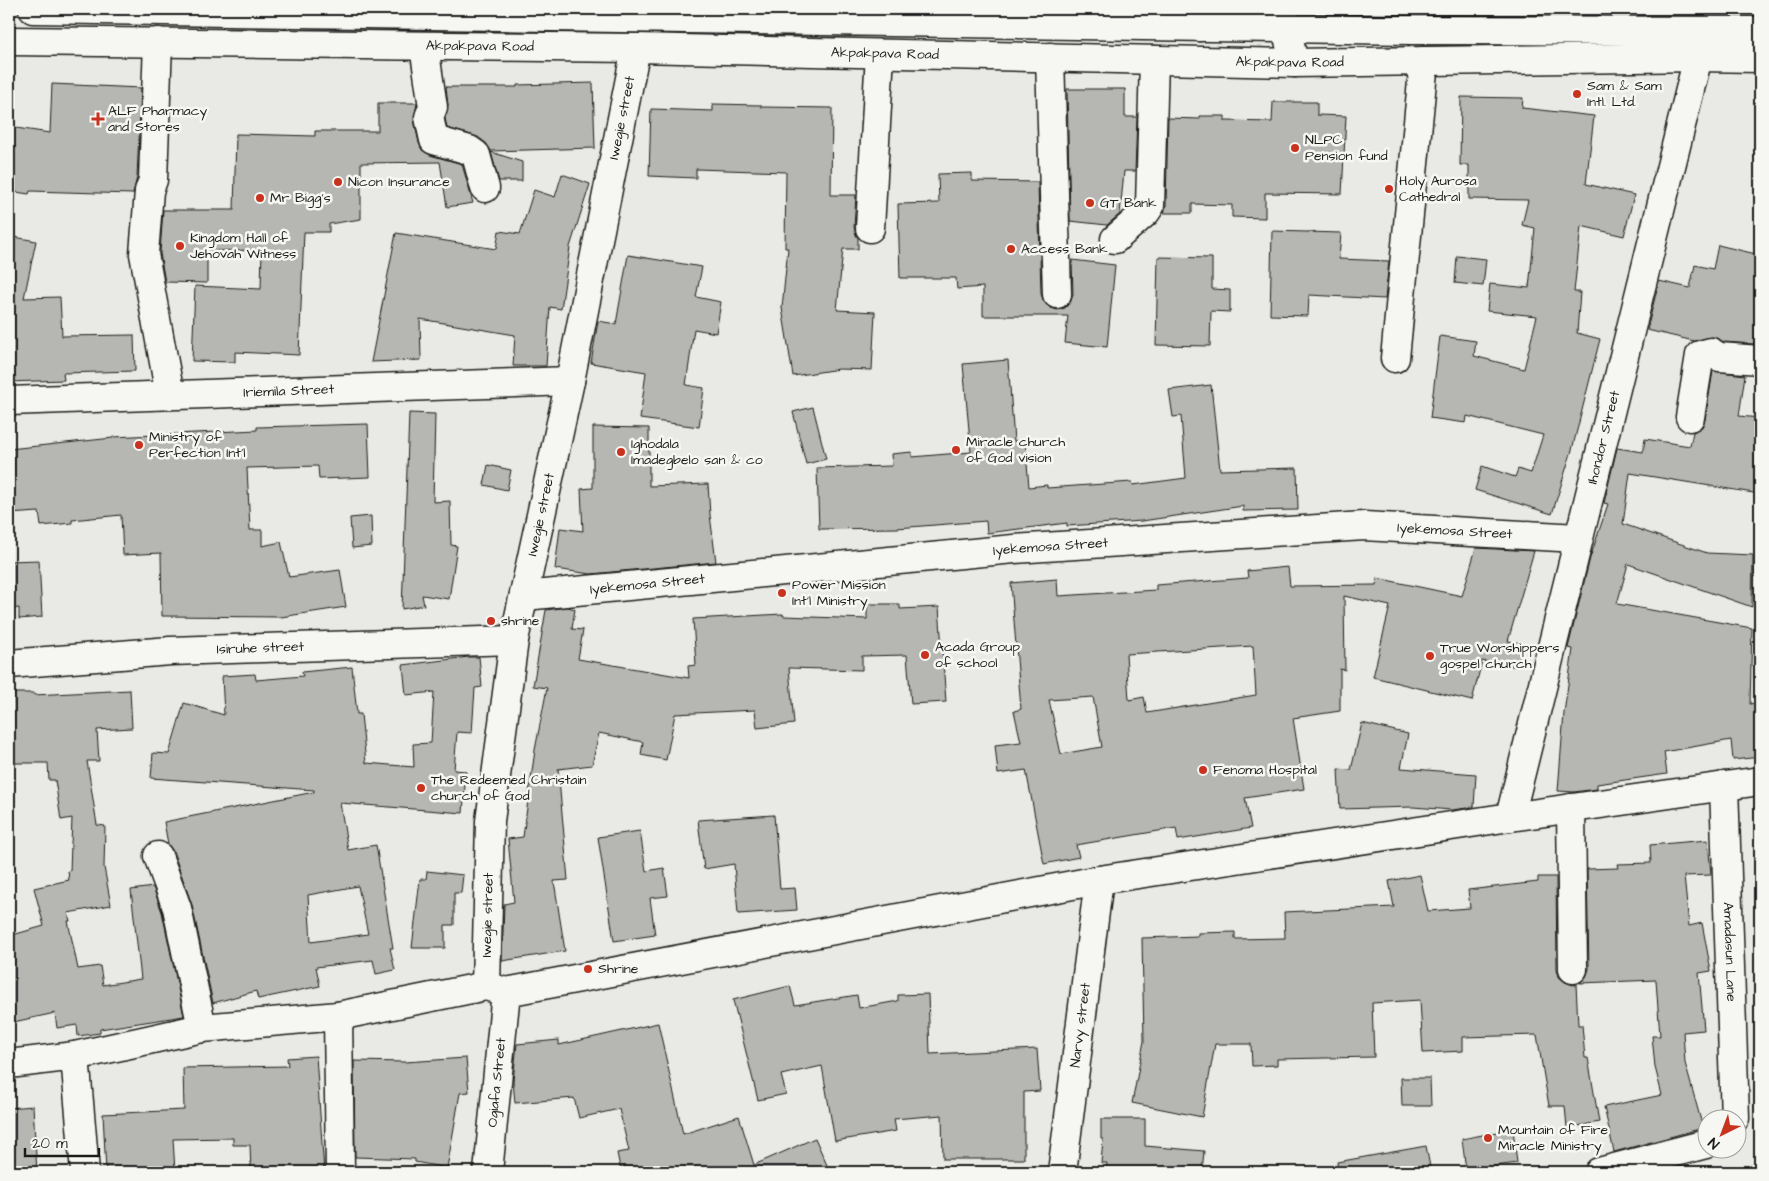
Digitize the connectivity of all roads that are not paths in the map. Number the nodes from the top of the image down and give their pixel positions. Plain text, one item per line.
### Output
1 (33, 9) edge
2 (572, 13) edge
3 (1085, 17) edge
4 (1120, 17) edge
5 (1197, 18) edge
6 (1284, 18) edge
7 (1760, 31) edge
8 (9, 41) edge
9 (158, 42) junction
10 (424, 46) junction
11 (636, 48) junction
12 (880, 54) junction
13 (1050, 57) junction
14 (1698, 57) junction
15 (1760, 58) edge
16 (1154, 60) junction
17 (1424, 61) junction
18 (1294, 64) junction
19 (485, 188) dead end
20 (870, 228) dead end
21 (1115, 239) dead end
22 (1057, 294) dead end
23 (1395, 358) dead end
24 (1760, 360) edge
25 (570, 381) junction
26 (170, 395) junction
27 (9, 400) edge
28 (1690, 417) dead end
29 (1578, 538) junction
30 (524, 596) junction
31 (514, 640) junction
32 (9, 664) edge
33 (1760, 781) edge
34 (1724, 786) junction
35 (1571, 808) junction
36 (1510, 817) junction
37 (158, 856) dead end
38 (1099, 880) junction
39 (1573, 969) dead end
40 (496, 989) junction
41 (338, 1016) junction
42 (202, 1028) junction
43 (75, 1056) junction
44 (9, 1064) edge
45 (1735, 1108) edge
46 (1696, 1147) edge
47 (85, 1172) edge
48 (340, 1172) edge
49 (488, 1172) edge
50 (1062, 1172) edge
51 (1599, 1172) edge

1 - 2 main road
2 - 3 main road
3 - 4 main road
4 - 5 main road
5 - 6 main road
6 - 7 main road
6 - 18 main road
8 - 9 main road, Akpakpava Road
9 - 10 main road, Akpakpava Road
9 - 26 main road
10 - 11 main road, Akpakpava Road
10 - 19 main road
11 - 12 main road, Akpakpava Road
11 - 25 main road, Iwegie street
12 - 13 main road, Akpakpava Road
12 - 20 main road
13 - 16 main road, Akpakpava Road
13 - 22 main road
14 - 15 main road, Akpakpava Road
14 - 17 main road, Akpakpava Road
14 - 29 main road, Ihondor Street
16 - 18 main road, Akpakpava Road
16 - 21 main road
17 - 18 main road, Akpakpava Road
17 - 23 main road
24 - 28 main road
25 - 26 main road, Iriemila Street
25 - 30 main road, Iwegie street
26 - 27 main road, Iriemila Street
29 - 30 main road, Iyekemosa Street
29 - 36 main road, Ihondor Street
30 - 31 main road, Iwegie street
31 - 32 main road, Isiruhe street
31 - 40 main road, Iwegie street
33 - 34 main road
34 - 35 main road
34 - 45 main road, Amadasun Lane
35 - 36 main road
35 - 39 main road
36 - 38 main road
37 - 42 main road
38 - 40 main road
38 - 50 main road, Narvy street
40 - 41 main road
40 - 49 main road, Ogiafa Street
41 - 42 main road
41 - 48 main road
42 - 43 main road
43 - 44 main road
43 - 47 main road
46 - 51 main road

